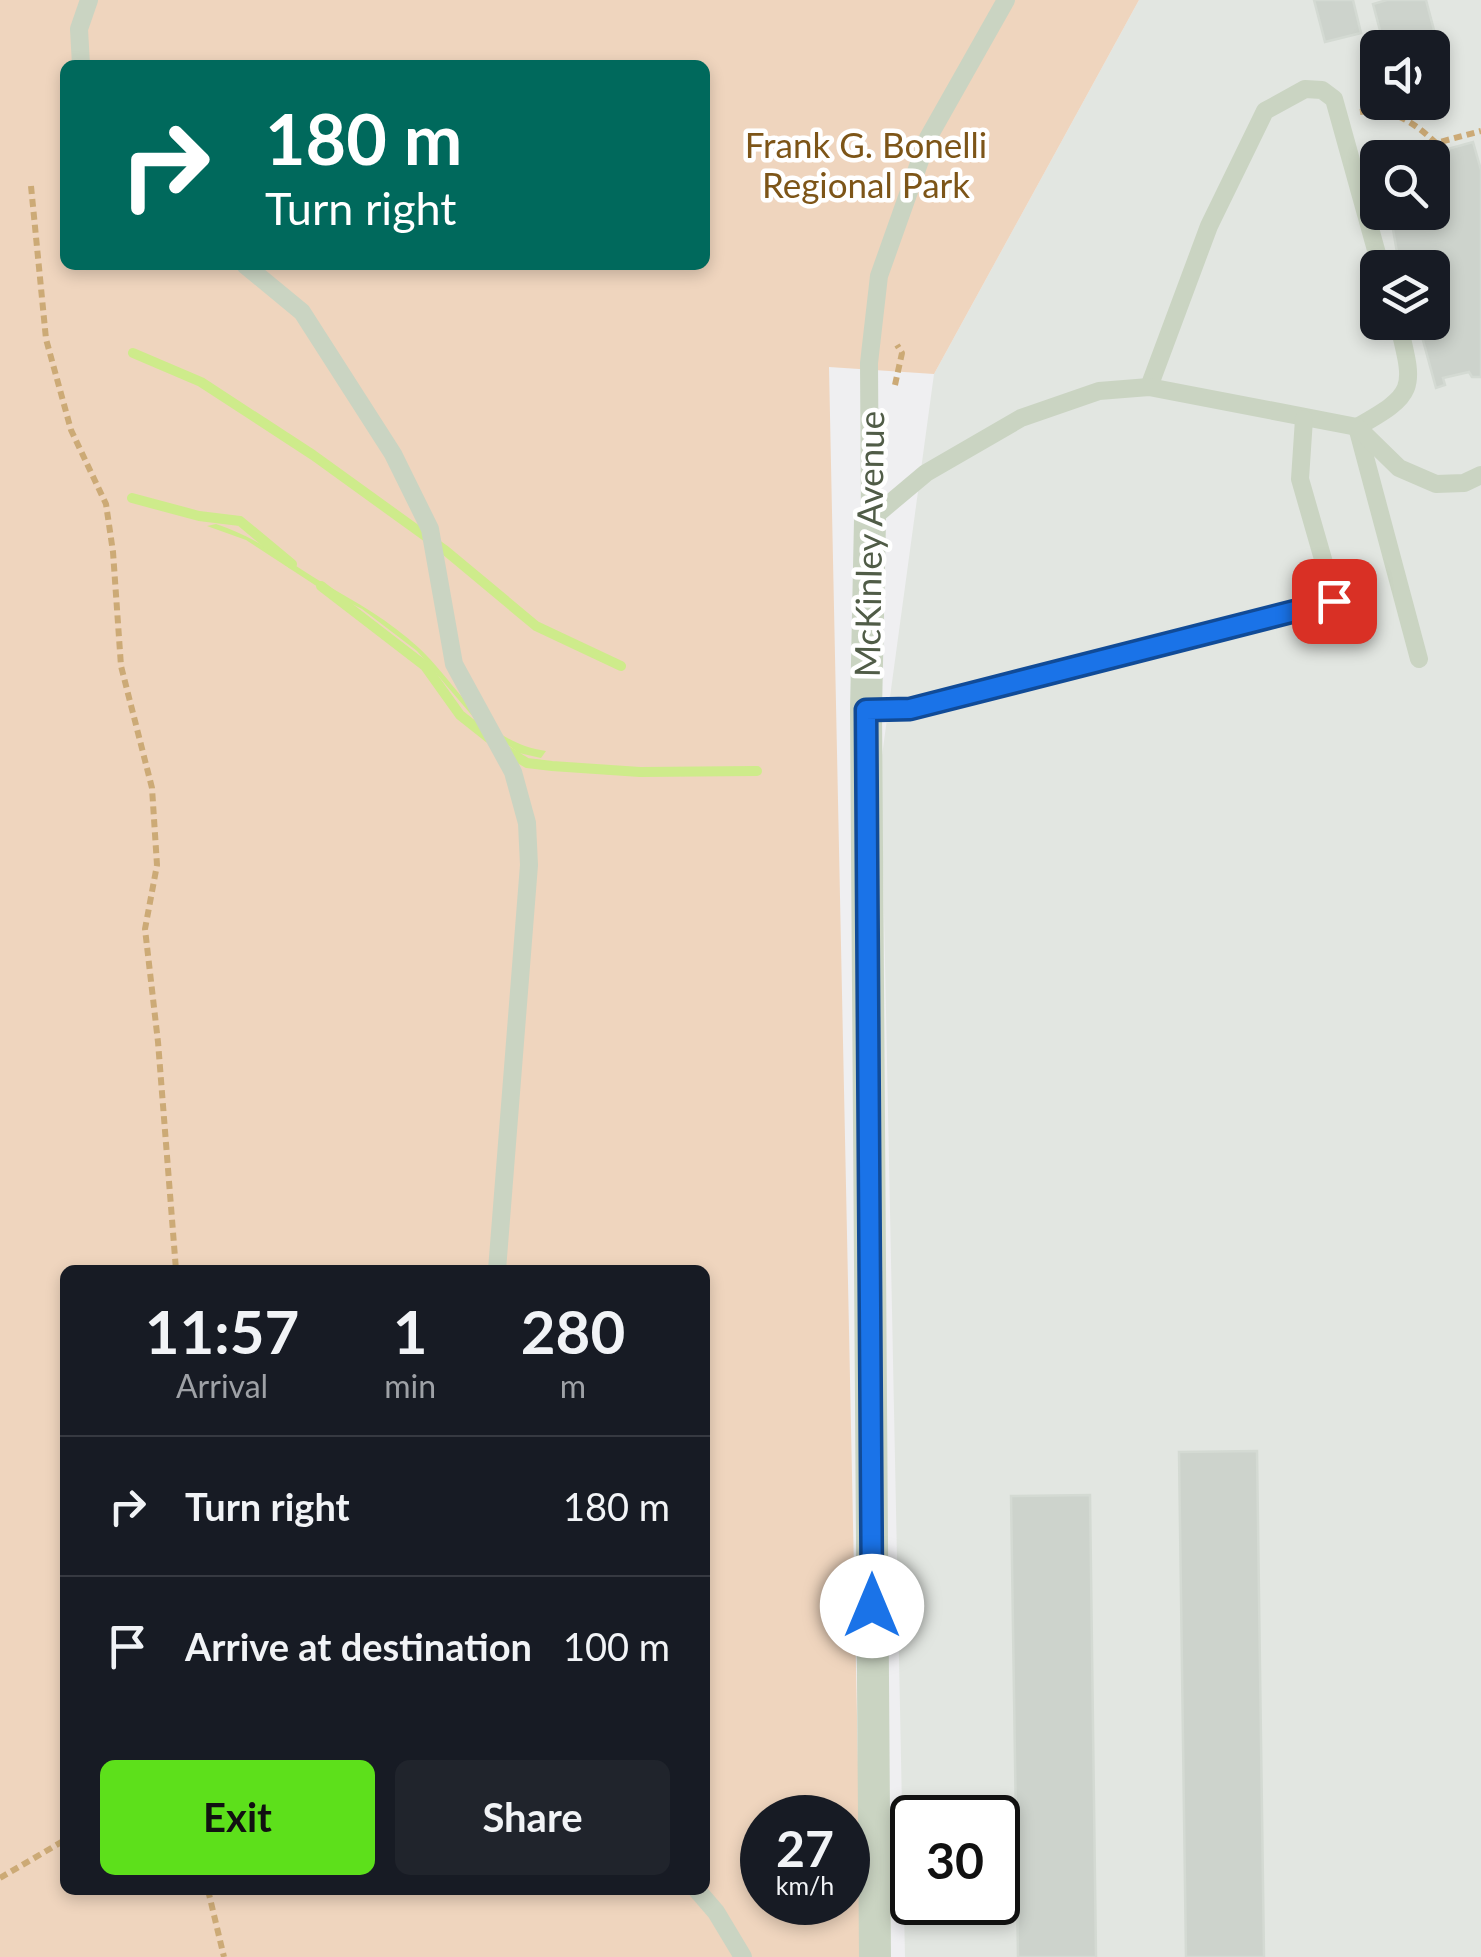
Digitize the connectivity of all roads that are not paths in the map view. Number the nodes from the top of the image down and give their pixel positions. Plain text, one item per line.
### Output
1 (89, 0) edge
2 (1006, 0) edge
3 (81, 60) edge
4 (1377, 250) edge
5 (252, 270) edge
6 (1402, 340) edge
7 (1149, 387) junction
8 (1304, 419) junction
9 (1357, 427) junction
10 (1481, 474) edge
11 (870, 520) junction
12 (1419, 659) dead end
13 (866, 710) junction
14 (497, 1265) edge
15 (701, 1895) edge
16 (743, 1957) edge
17 (875, 1957) edge

1 - 3 lane
2 - 11 lane, McKinley Avenue
4 - 7 lane
5 - 14 lane
6 - 9 lane
7 - 8 lane
7 - 11 lane
8 - 9 lane
8 - 13 lane
9 - 10 lane
9 - 12 lane
11 - 13 street, McKinley Avenue
13 - 17 street, McKinley Avenue
15 - 16 lane

